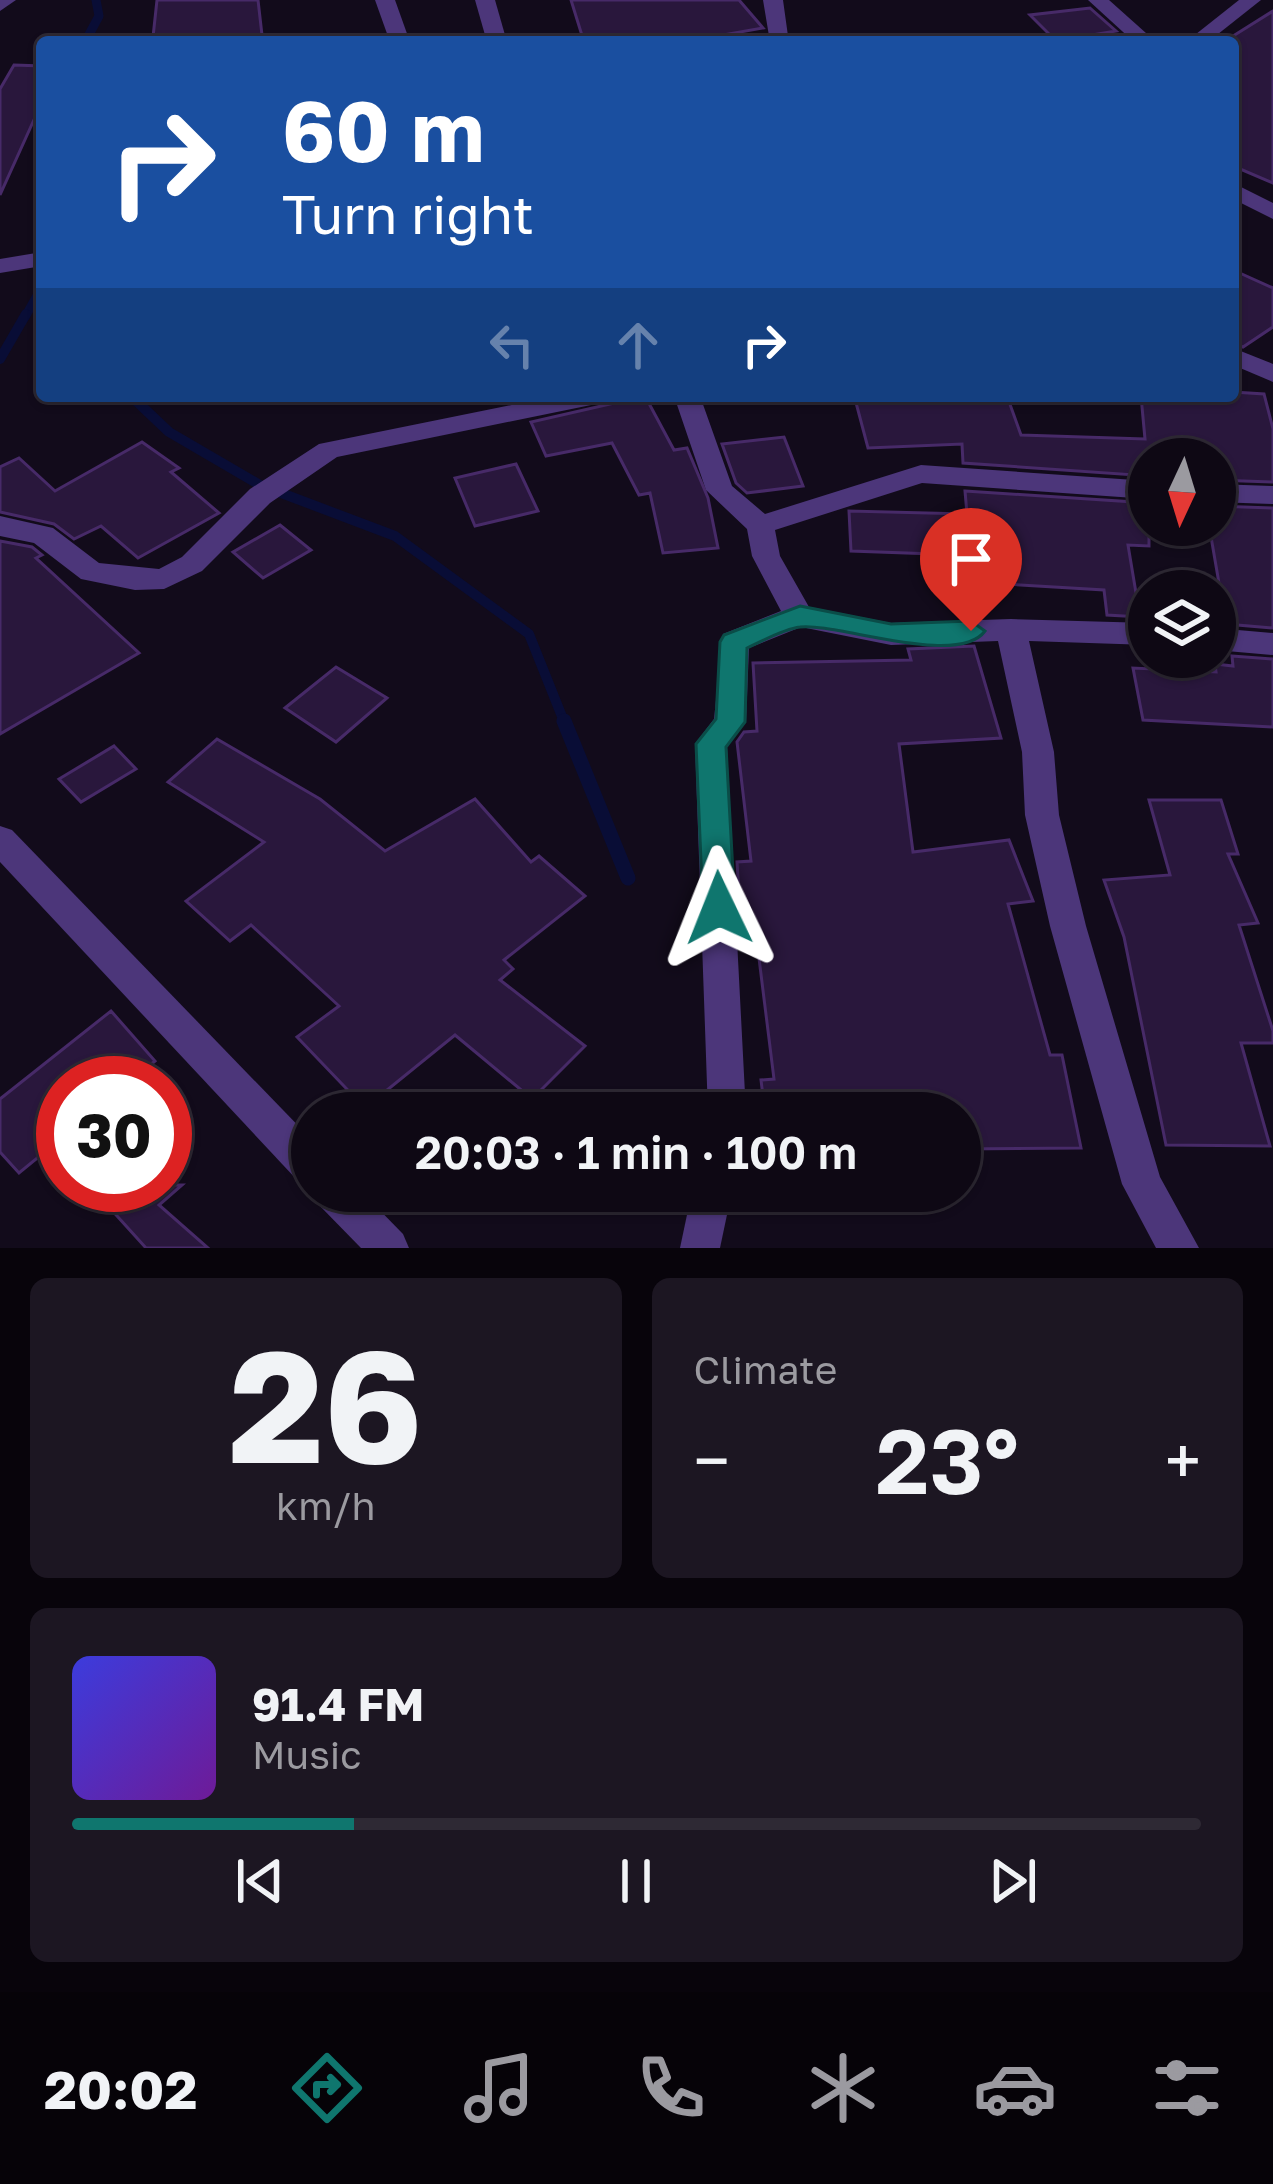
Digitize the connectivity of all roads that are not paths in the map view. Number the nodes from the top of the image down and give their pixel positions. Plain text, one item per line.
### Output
1 (385, 0) edge
2 (484, 0) edge
3 (773, 0) edge
4 (1098, 0) edge
5 (1251, 0) edge
6 (398, 36) edge
7 (494, 36) edge
8 (786, 36) edge
9 (1139, 36) edge
10 (1204, 36) edge
11 (1239, 193) edge
12 (1273, 212) edge
13 (36, 260) edge
14 (0, 266) edge
15 (1239, 359) edge
16 (1266, 372) edge
17 (1273, 400) edge
18 (566, 402) edge
19 (689, 402) edge
20 (1128, 489) edge
21 (1236, 494) edge
22 (1273, 495) edge
23 (760, 525) junction
24 (0, 526) edge
25 (800, 616) junction
26 (1011, 630) junction
27 (1128, 633) edge
28 (1236, 641) edge
29 (1273, 644) edge
30 (0, 840) edge
31 (726, 1092) edge
32 (291, 1146) edge
33 (353, 1212) edge
34 (708, 1212) edge
35 (388, 1248) edge
36 (700, 1248) edge
37 (1179, 1248) edge

1 - 6 street
2 - 7 street
3 - 8 street
4 - 9 street
5 - 10 street
11 - 12 street
13 - 14 street
15 - 16 street
16 - 17 street
18 - 24 street
19 - 23 street
20 - 23 street
21 - 22 street
23 - 25 street
25 - 26 street
25 - 31 street
26 - 27 street
26 - 37 street
28 - 29 street
30 - 32 street
33 - 35 street
34 - 36 street

